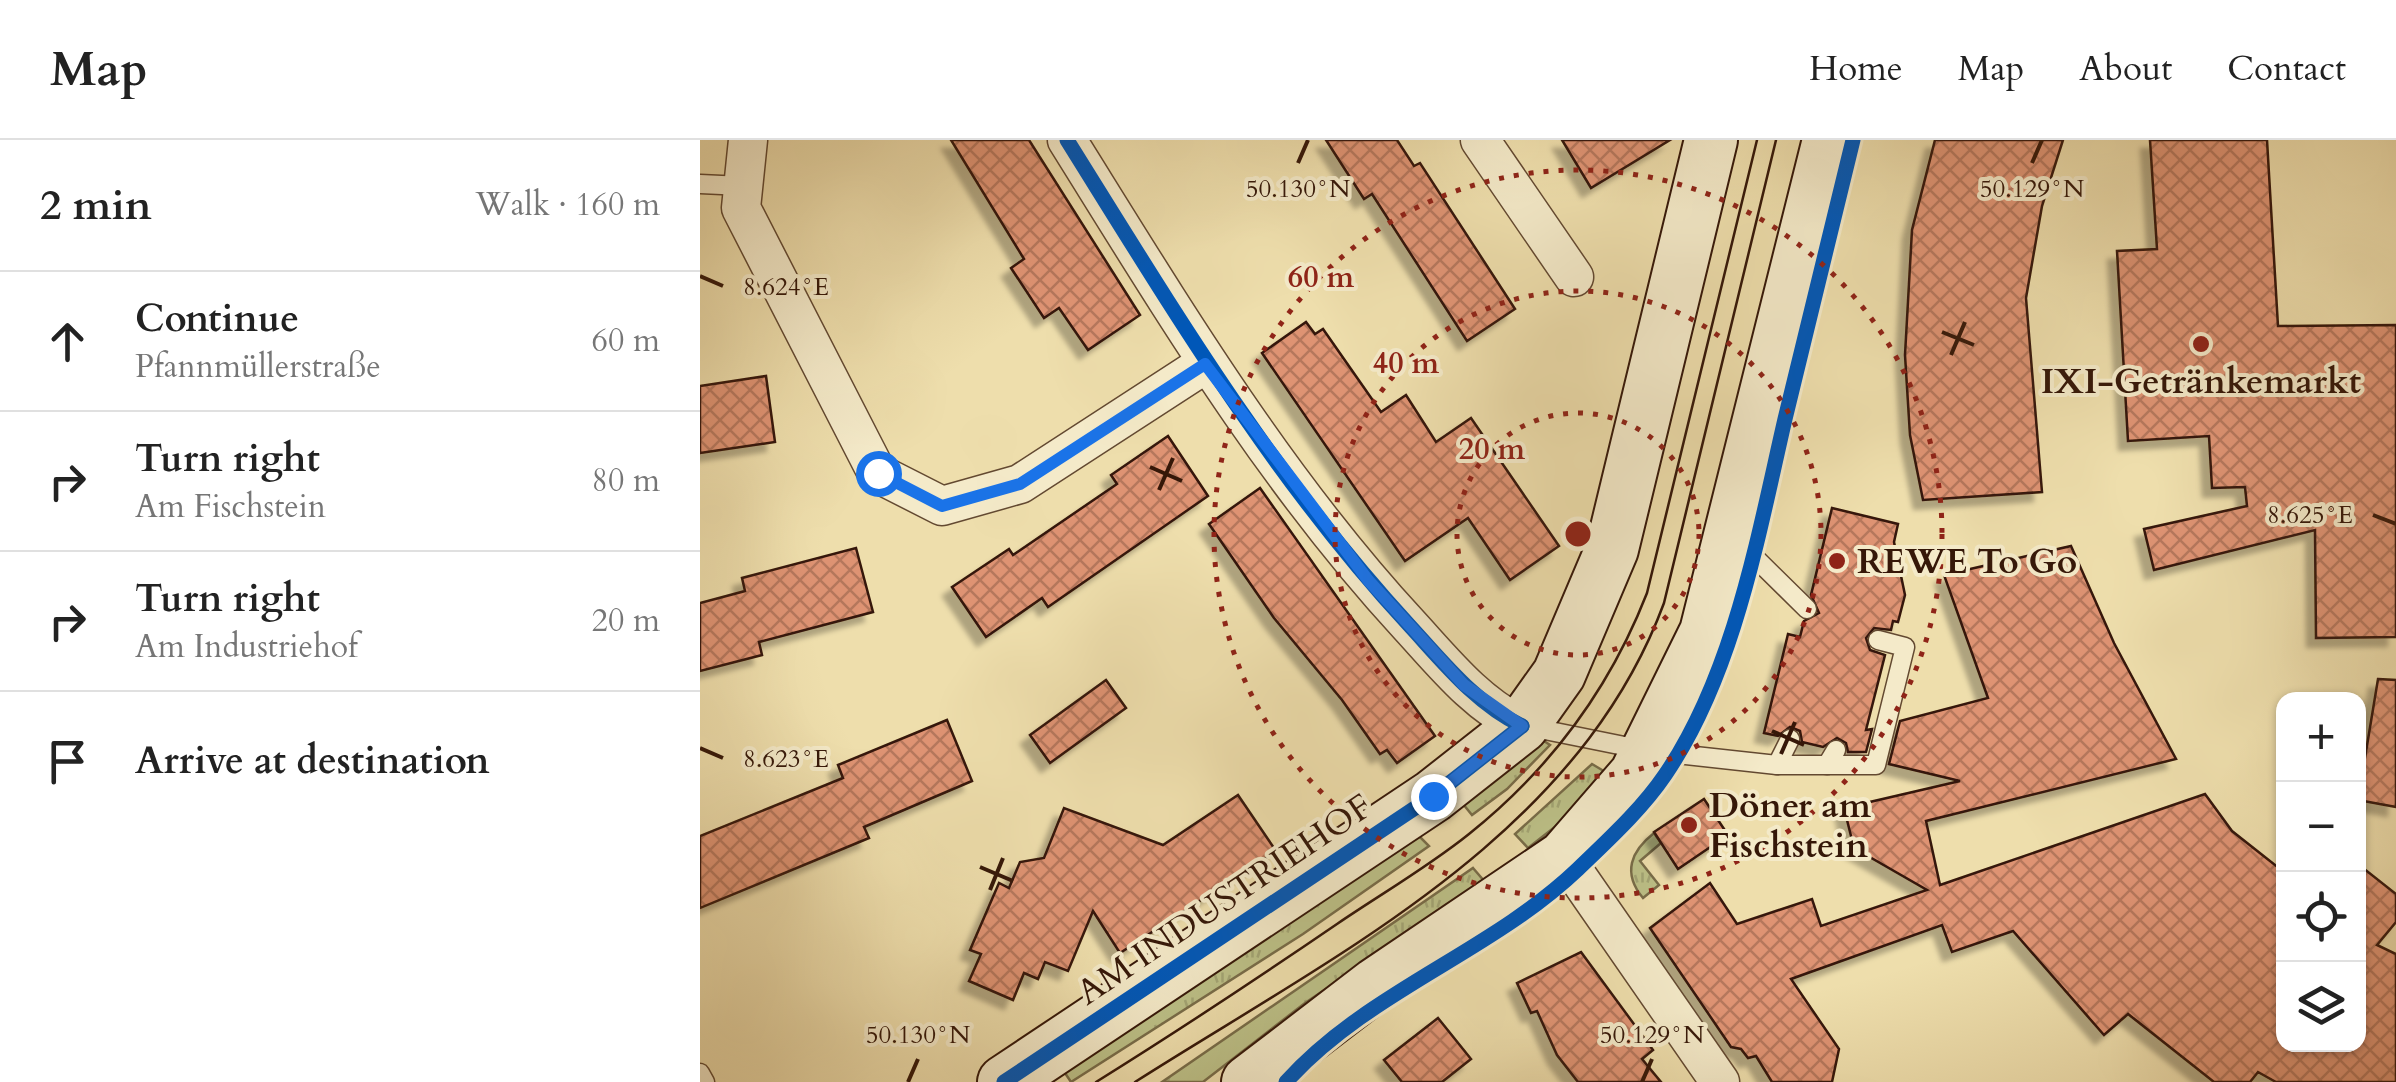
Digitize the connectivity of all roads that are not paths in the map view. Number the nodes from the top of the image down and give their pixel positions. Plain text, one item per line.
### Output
1 (748, 140) edge
2 (1067, 140) edge
3 (1480, 140) edge
4 (1711, 140) edge
5 (1829, 140) edge
6 (700, 184) edge
7 (743, 186) junction
8 (1574, 277) dead end
9 (1205, 364) junction
10 (1732, 535) junction
11 (1807, 609) dead end
12 (1878, 640) dead end
13 (1522, 726) junction
14 (1790, 739) dead end
15 (1649, 751) junction
16 (1777, 765) junction
17 (1564, 858) junction
18 (700, 1073) edge
19 (705, 1082) edge
20 (1004, 1082) edge
21 (1248, 1082) edge
22 (1720, 1082) edge

1 - 7 street
2 - 9 street
3 - 8 street
4 - 13 main road, AM INDUSTRIEHOF
5 - 10 main road
6 - 7 lane
7 - 9 street
9 - 13 street
10 - 11 lane
10 - 15 main road
12 - 16 lane
13 - 15 lane
13 - 20 main road, AM INDUSTRIEHOF
14 - 16 lane
15 - 16 lane
15 - 17 main road
17 - 21 main road
17 - 22 street
18 - 19 lane

